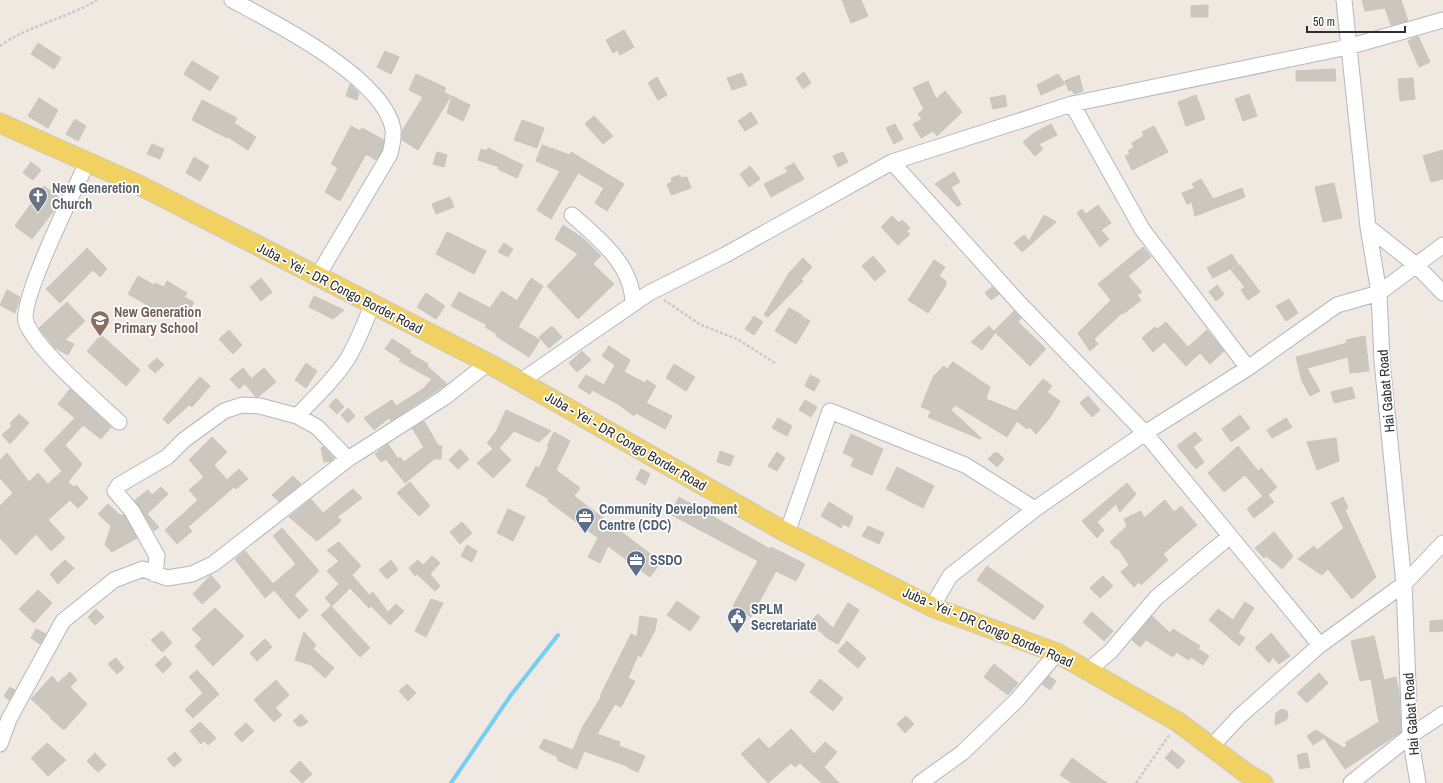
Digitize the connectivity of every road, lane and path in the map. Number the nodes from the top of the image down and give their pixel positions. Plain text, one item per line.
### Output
1 (97, 0) edge
2 (232, 0) edge
3 (1344, 0) edge
4 (1443, 20) edge
5 (0, 46) edge
6 (1348, 47) junction
7 (1072, 104) junction
8 (0, 123) edge
9 (88, 161) junction
10 (892, 162) junction
11 (572, 215) dead end
12 (1368, 227) junction
13 (1443, 245) edge
14 (1416, 265) junction
15 (317, 277) junction
16 (649, 293) junction
17 (1379, 293) junction
18 (1443, 293) edge
19 (633, 304) junction
20 (372, 305) junction
21 (775, 362) dead end
22 (488, 363) junction
23 (1248, 368) junction
24 (521, 381) junction
25 (297, 416) junction
26 (119, 422) dead end
27 (1145, 433) junction
28 (348, 458) junction
29 (1035, 509) junction
30 (787, 533) junction
31 (1229, 537) junction
32 (1443, 544) edge
33 (155, 574) junction
34 (1404, 584) junction
35 (932, 606) junction
36 (1320, 645) junction
37 (1057, 653) junction
38 (1088, 671) junction
39 (1443, 714) edge
40 (1178, 722) junction
41 (1410, 736) junction
42 (0, 744) edge
43 (1211, 747) junction
44 (920, 783) edge
45 (1136, 783) edge
46 (1263, 783) edge
47 (1351, 783) edge
48 (1418, 783) edge

1 - 5 path
2 - 15 street
3 - 6 street, Hai Gabat Road
4 - 6 street
6 - 7 street
6 - 12 street, Hai Gabat Road
7 - 10 street
7 - 23 street
8 - 9 main road, Juba - Yei - DR Congo Border Road
9 - 15 main road, Juba - Yei - DR Congo Border Road
9 - 26 street
10 - 16 street
10 - 27 street
11 - 19 street
12 - 14 street
12 - 17 street, Hai Gabat Road
13 - 14 street
14 - 17 street
14 - 18 street
15 - 20 main road, Juba - Yei - DR Congo Border Road
16 - 19 street
16 - 21 path
17 - 23 street
17 - 34 street, Hai Gabat Road
19 - 24 street
20 - 22 main road, Juba - Yei - DR Congo Border Road
20 - 25 street
22 - 24 main road, Juba - Yei - DR Congo Border Road
22 - 28 street
23 - 27 street
24 - 30 main road, Juba - Yei - DR Congo Border Road
25 - 28 street
25 - 33 street
27 - 29 street
27 - 31 street
28 - 33 street
29 - 30 street
29 - 35 street
30 - 35 main road, Juba - Yei - DR Congo Border Road
31 - 36 street
31 - 38 street
32 - 34 street
33 - 42 street
34 - 36 street
34 - 41 street, Hai Gabat Road
35 - 37 main road, Juba - Yei - DR Congo Border Road
36 - 43 street
37 - 38 main road, Juba - Yei - DR Congo Border Road
37 - 44 street
38 - 40 main road, Juba - Yei - DR Congo Border Road
39 - 41 street
40 - 43 main road, Juba - Yei - DR Congo Border Road
40 - 45 path
41 - 47 street
41 - 48 street, Hai Gabat Road
43 - 46 main road, Juba - Yei - DR Congo Border Road

